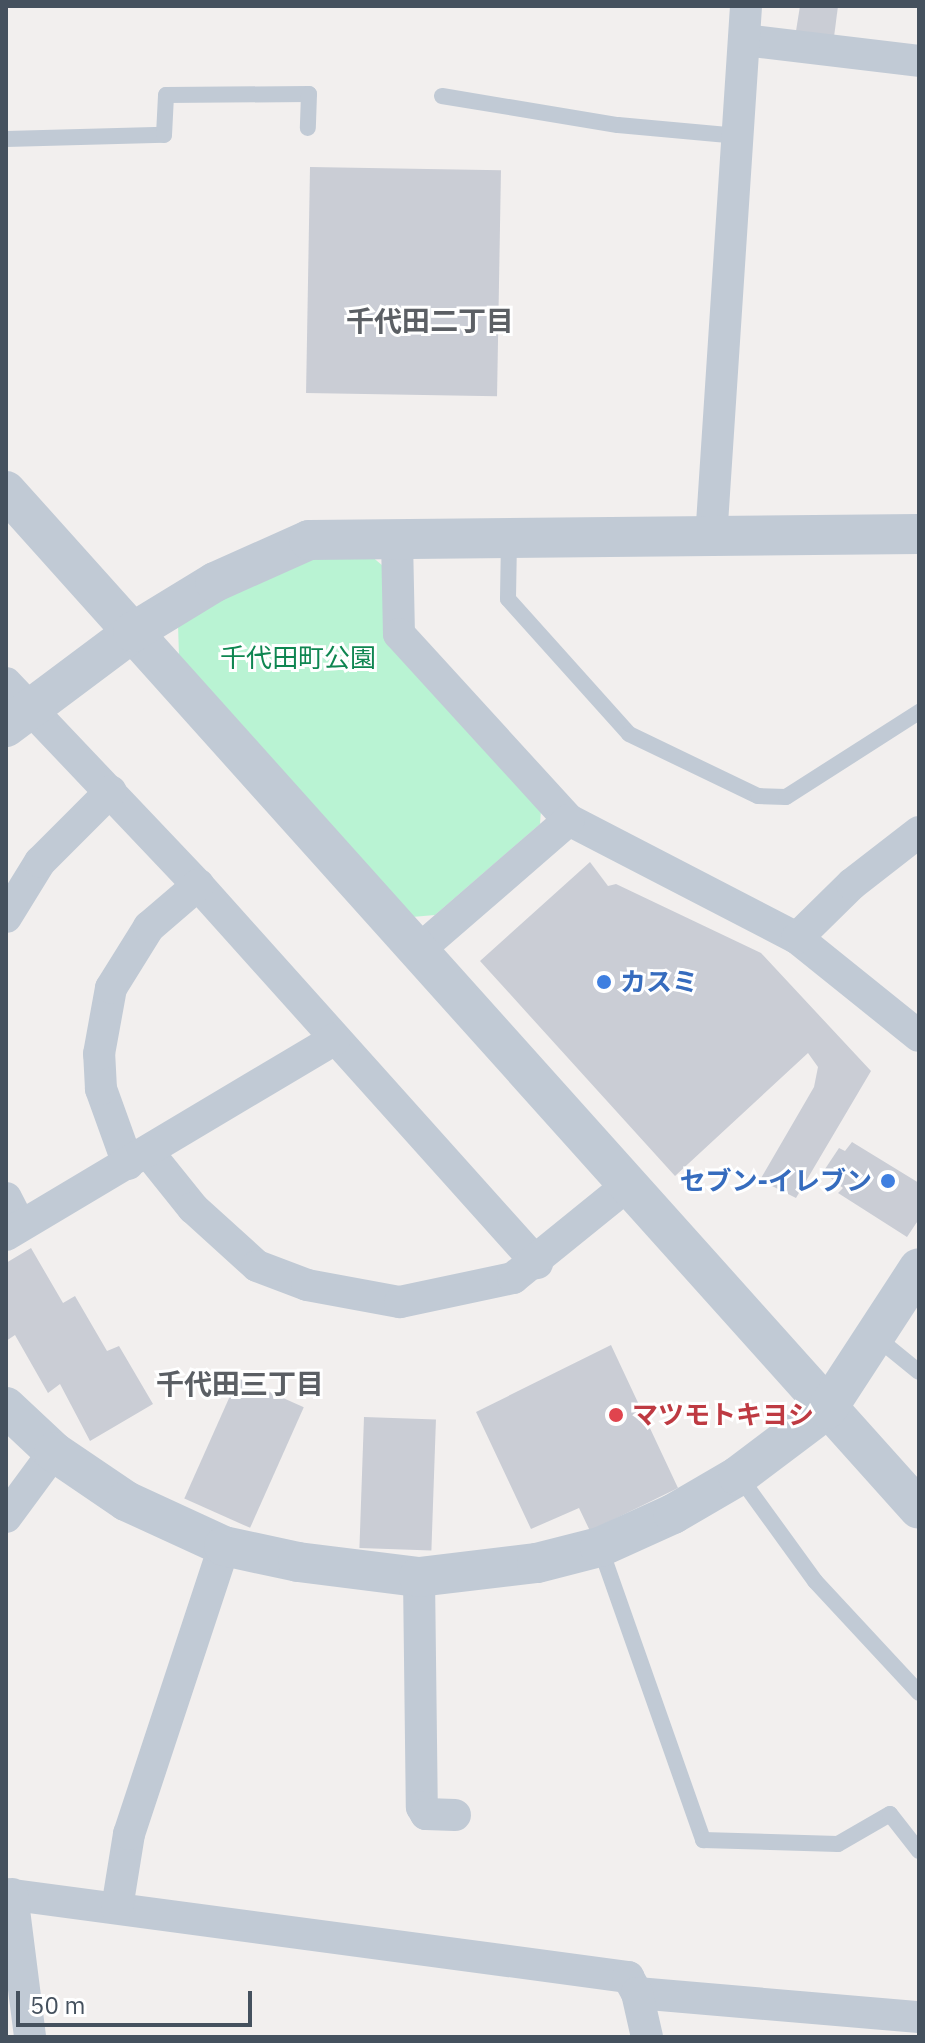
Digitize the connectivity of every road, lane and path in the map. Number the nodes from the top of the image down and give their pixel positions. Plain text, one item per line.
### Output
1 (746, 6) edge
2 (744, 40) junction
3 (919, 61) edge
4 (442, 96) dead end
5 (308, 128) dead end
6 (738, 136) junction
7 (6, 139) edge
8 (6, 491) edge
9 (919, 534) edge
10 (711, 539) junction
11 (397, 540) junction
12 (509, 540) junction
13 (133, 632) junction
14 (14, 705) edge
15 (919, 712) edge
16 (111, 791) junction
17 (569, 820) junction
18 (919, 832) edge
19 (198, 885) junction
20 (6, 917) edge
21 (797, 938) junction
22 (420, 949) junction
23 (919, 1036) edge
24 (335, 1039) junction
25 (138, 1158) junction
26 (629, 1184) junction
27 (11, 1220) edge
28 (537, 1263) junction
29 (919, 1268) edge
30 (875, 1336) junction
31 (919, 1372) edge
32 (6, 1407) edge
33 (827, 1409) junction
34 (54, 1452) junction
35 (738, 1476) junction
36 (919, 1509) edge
37 (6, 1517) edge
38 (224, 1546) junction
39 (600, 1547) junction
40 (419, 1577) junction
41 (919, 1693) edge
42 (455, 1815) dead end
43 (919, 1851) edge
44 (9, 1894) edge
45 (117, 1908) junction
46 (637, 1993) junction
47 (919, 2017) edge
48 (30, 2037) edge
49 (647, 2037) edge

1 - 2 street
2 - 3 street
2 - 6 street
4 - 6 lane
5 - 7 lane
6 - 10 street
8 - 13 street
9 - 10 street
10 - 12 street
11 - 12 street
11 - 13 street
11 - 17 street
12 - 15 lane
13 - 14 street
13 - 22 street
14 - 16 street
16 - 19 street
16 - 20 street
17 - 21 street
17 - 22 street
18 - 21 street
19 - 24 street
19 - 25 street
21 - 23 street
22 - 26 street
24 - 25 street
24 - 28 street
25 - 27 street
25 - 28 street
26 - 28 street
26 - 33 street
29 - 30 street
30 - 31 lane
30 - 33 street
32 - 34 street
33 - 35 street
33 - 36 street
34 - 37 street
34 - 38 street
35 - 39 street
35 - 41 lane
38 - 40 street
38 - 45 street
39 - 40 street
39 - 43 lane
40 - 42 street
44 - 45 street
44 - 48 street
45 - 46 street
46 - 47 street
46 - 49 street

